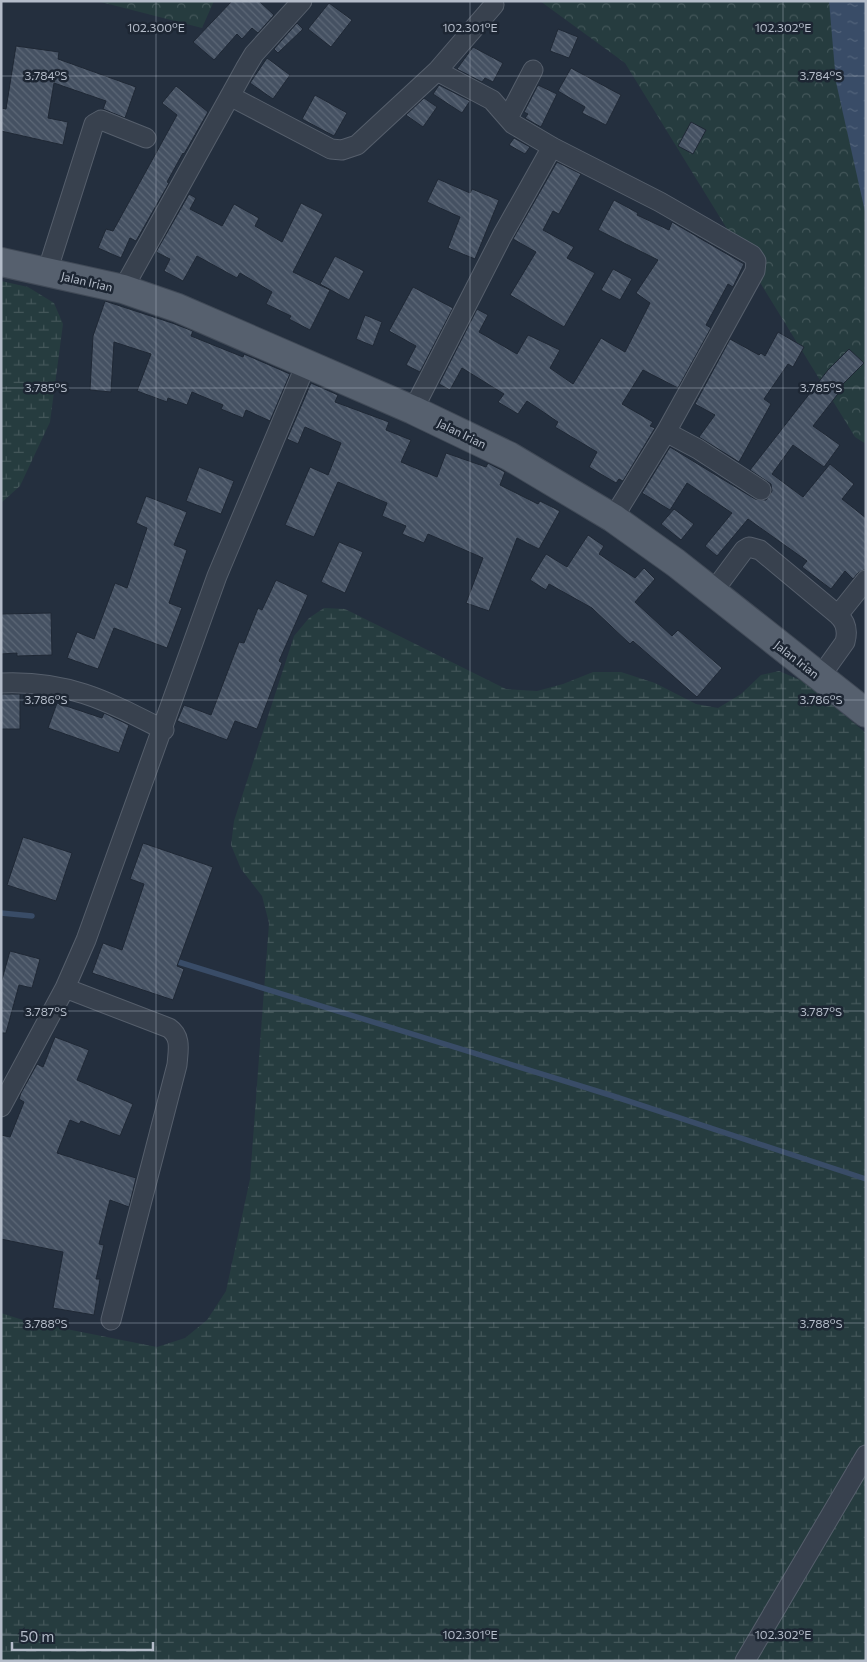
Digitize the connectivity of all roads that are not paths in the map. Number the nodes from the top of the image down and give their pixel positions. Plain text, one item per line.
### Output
1 (302, 1) edge
2 (494, 5) dead end
3 (532, 70) dead end
4 (437, 71) junction
5 (230, 96) junction
6 (508, 118) junction
7 (146, 138) dead end
8 (552, 147) junction
9 (1, 262) edge
10 (47, 272) junction
11 (123, 289) junction
12 (307, 362) junction
13 (414, 410) junction
14 (666, 432) junction
15 (761, 490) dead end
16 (613, 518) junction
17 (866, 580) edge
18 (712, 592) junction
19 (838, 615) junction
20 (820, 677) junction
21 (1, 683) edge
22 (866, 714) edge
23 (164, 730) junction
24 (65, 988) junction
25 (1, 1107) edge
26 (111, 1320) dead end
27 (866, 1455) edge
28 (745, 1661) edge

1 - 5 street
2 - 4 street
3 - 6 street
4 - 5 street
4 - 6 street
5 - 11 street
6 - 8 street
7 - 10 street
8 - 13 street
8 - 14 street
9 - 10 main road, Jalan Irian
10 - 11 main road, Jalan Irian
11 - 12 main road, Jalan Irian
12 - 13 main road, Jalan Irian
12 - 23 street
13 - 16 main road, Jalan Irian
14 - 15 street
14 - 16 street
16 - 18 main road, Jalan Irian
17 - 19 street
18 - 19 street
18 - 20 main road, Jalan Irian
19 - 20 street
20 - 22 main road, Jalan Irian
21 - 23 street
23 - 24 street
24 - 25 street
24 - 26 street
27 - 28 street

